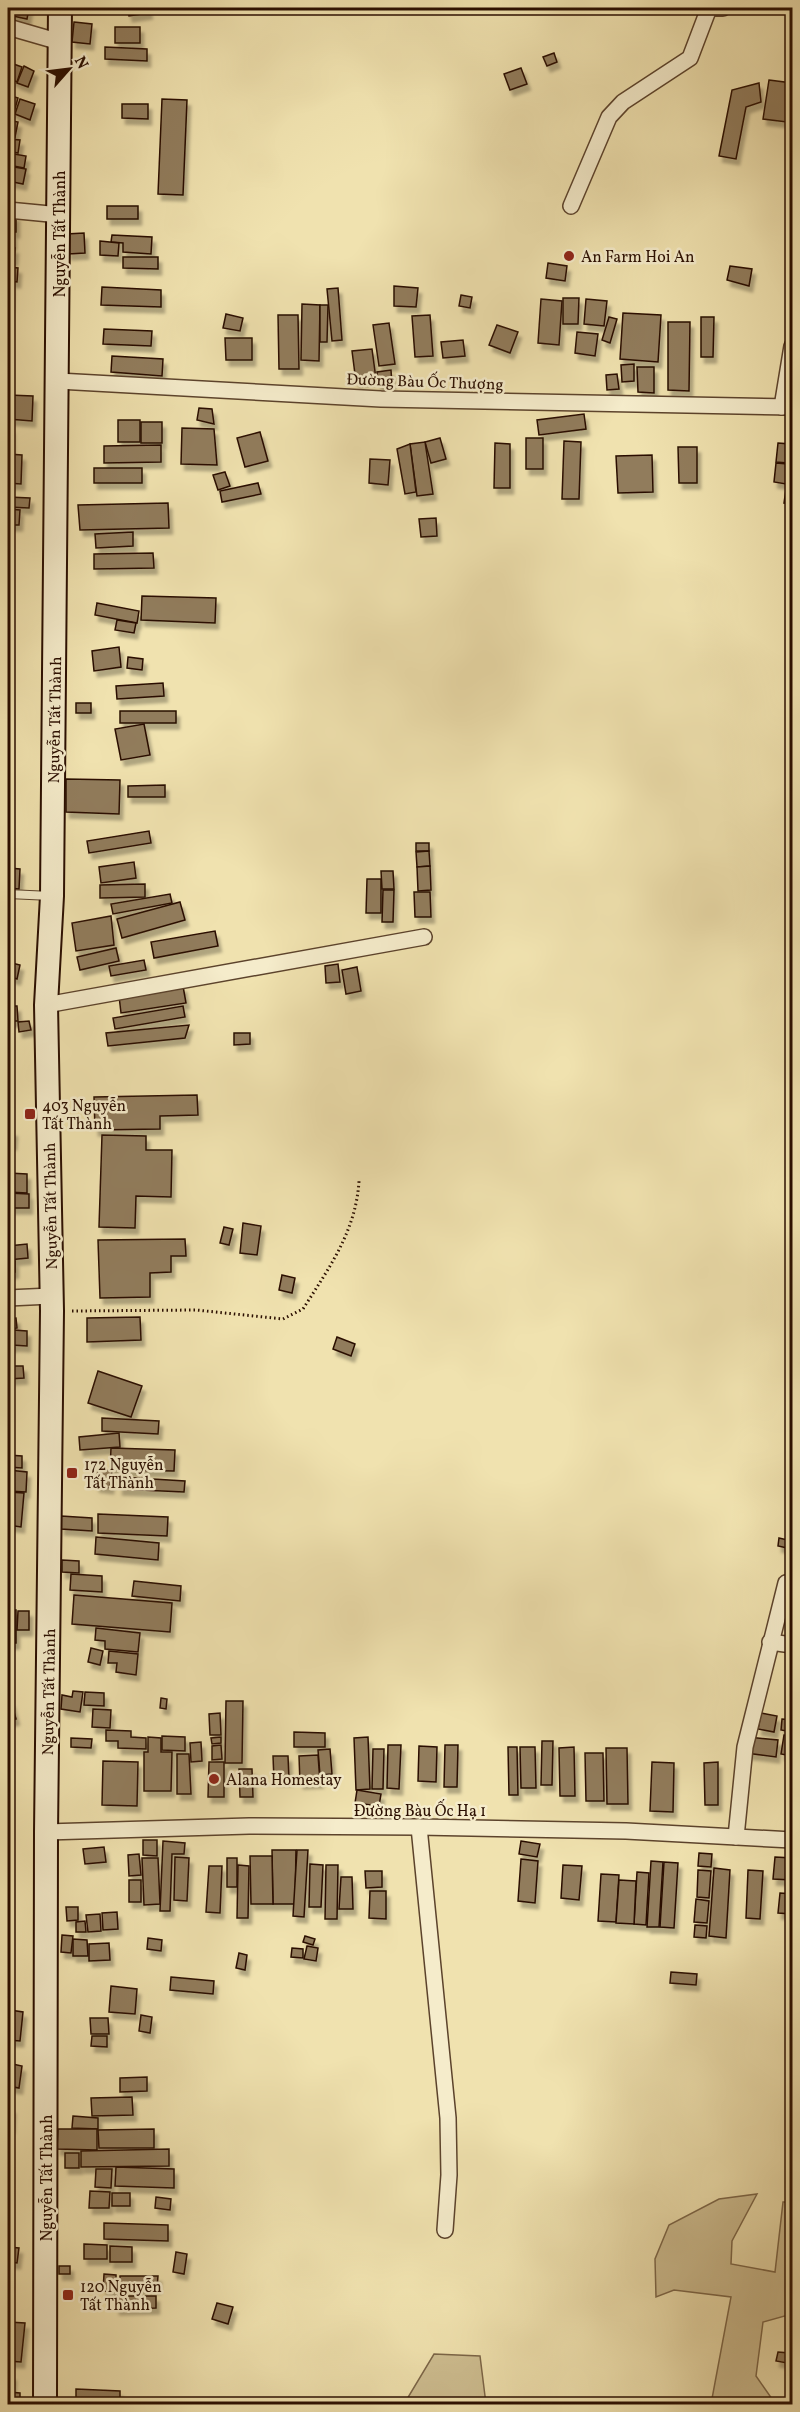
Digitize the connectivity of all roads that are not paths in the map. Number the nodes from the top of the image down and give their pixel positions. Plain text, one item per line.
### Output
1 (60, 8) edge
2 (723, 8) edge
3 (8, 27) edge
4 (60, 42) junction
5 (571, 206) dead end
6 (8, 210) edge
7 (60, 215) junction
8 (792, 346) edge
9 (58, 381) junction
10 (787, 407) edge
11 (8, 894) edge
12 (52, 896) junction
13 (424, 937) dead end
14 (46, 1005) junction
15 (8, 1298) edge
16 (52, 1304) junction
17 (786, 1583) dead end
18 (770, 1642) junction
19 (792, 1645) edge
20 (419, 1827) junction
21 (46, 1832) junction
22 (736, 1837) junction
23 (792, 1840) edge
24 (445, 2230) dead end
25 (45, 2404) edge

1 - 4 main road, Nguyễn Tất Thành
2 - 5 street
3 - 4 street
4 - 7 main road, Nguyễn Tất Thành
6 - 7 street
7 - 9 main road, Nguyễn Tất Thành
8 - 10 street
9 - 10 street, Đường Bàu Ốc Thượng
9 - 12 main road, Nguyễn Tất Thành
11 - 12 lane
12 - 14 main road, Nguyễn Tất Thành
13 - 14 street
14 - 16 main road, Nguyễn Tất Thành
15 - 16 street
16 - 21 main road, Nguyễn Tất Thành
17 - 18 street
18 - 19 street
18 - 22 street
20 - 21 street, Đường Bàu Ốc Hạ 1
20 - 22 street, Đường Bàu Ốc Hạ 1
20 - 24 street
21 - 25 main road, Nguyễn Tất Thành
22 - 23 street, Đường Bàu Ốc Hạ 1

